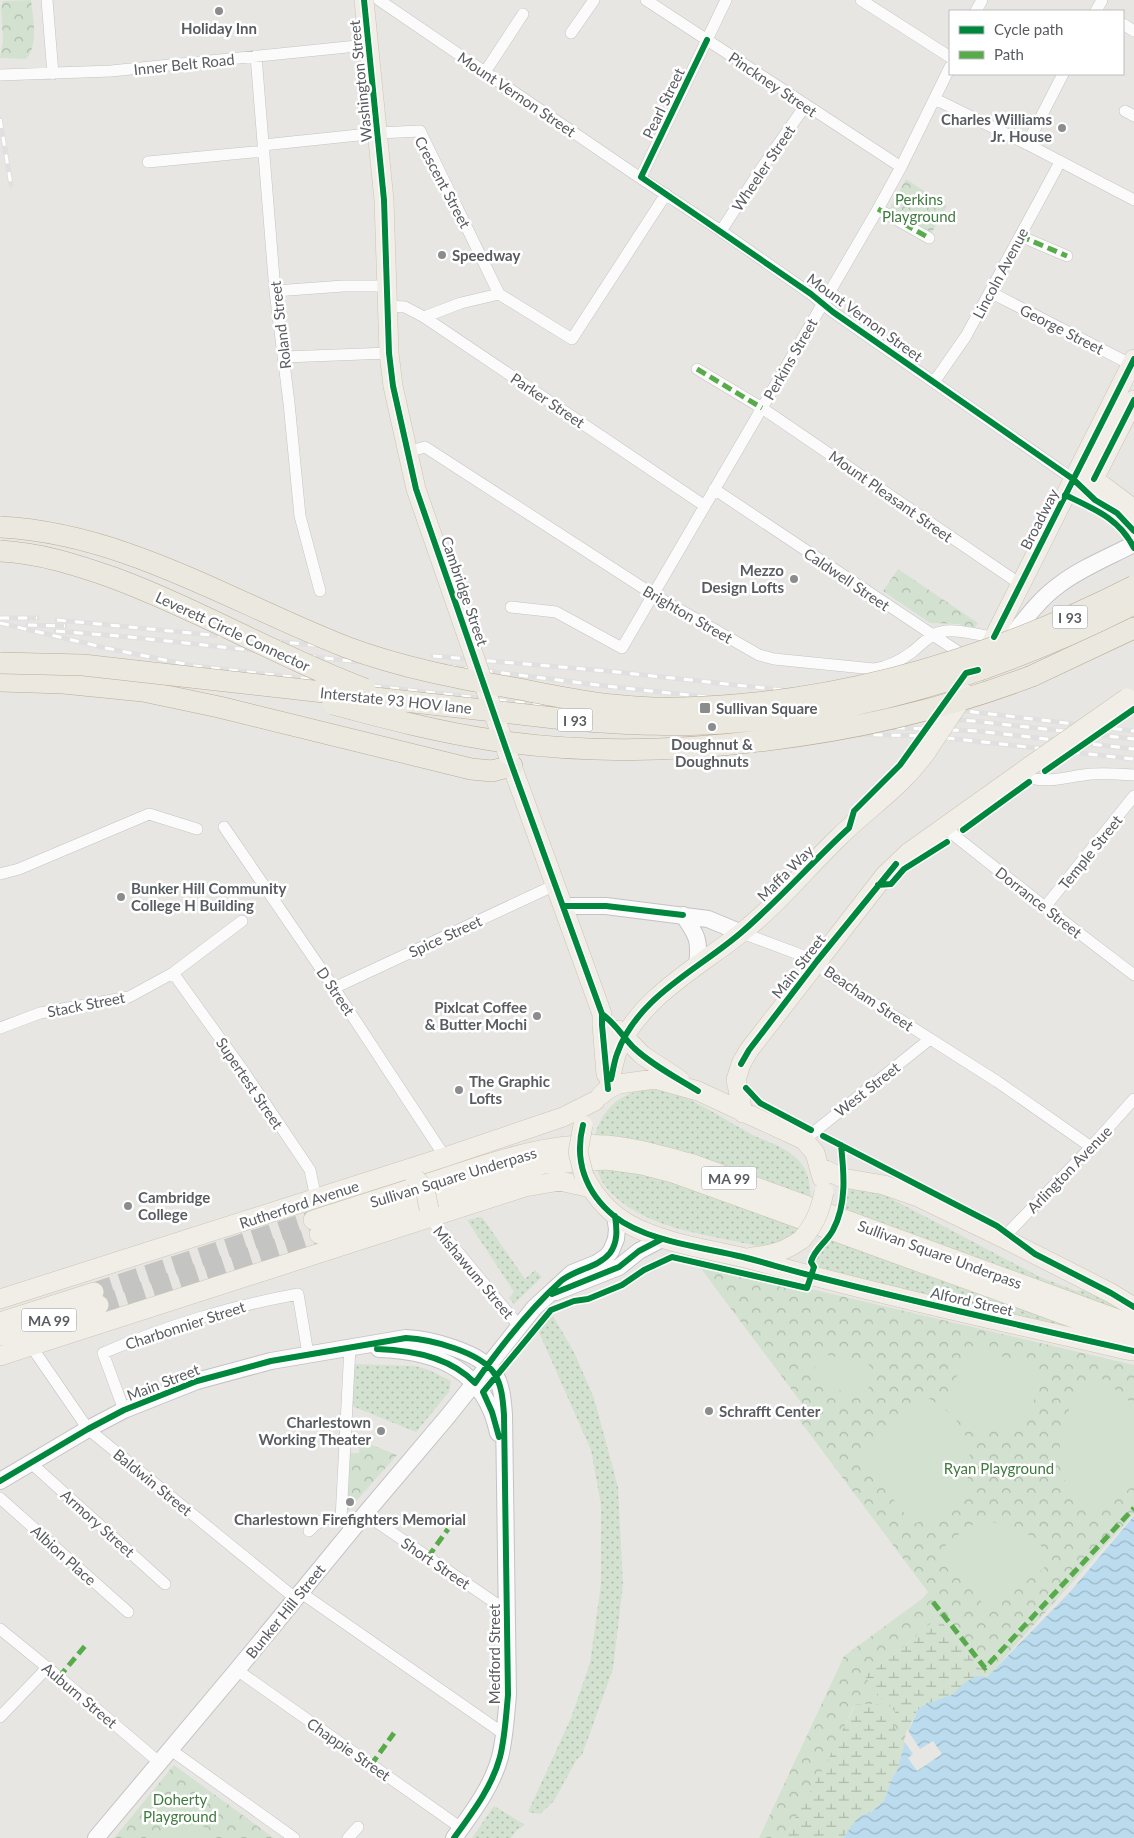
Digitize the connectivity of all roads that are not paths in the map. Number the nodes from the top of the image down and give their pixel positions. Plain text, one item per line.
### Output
1 (47, 0) edge
2 (364, 0) edge
3 (379, 0) edge
4 (594, 0) edge
5 (646, 0) edge
6 (726, 0) edge
7 (861, 0) edge
8 (522, 14) dead end
9 (571, 33) dead end
10 (707, 40) junction
11 (368, 45) junction
12 (256, 56) junction
13 (949, 56) edge
14 (949, 69) edge
15 (485, 72) junction
16 (53, 74) junction
17 (1062, 75) edge
18 (0, 76) edge
19 (935, 100) junction
20 (805, 106) junction
21 (378, 133) junction
22 (1028, 144) junction
23 (264, 148) junction
24 (380, 159) joint
25 (148, 162) dead end
26 (1060, 162) junction
27 (901, 167) junction
28 (641, 177) junction
29 (666, 194) junction
30 (1134, 200) edge
31 (878, 209) junction
32 (721, 231) junction
33 (1020, 236) junction
34 (929, 238) dead end
35 (1067, 256) dead end
36 (386, 286) junction
37 (275, 291) junction
38 (990, 292) junction
39 (499, 294) junction
40 (822, 304) junction
41 (387, 306) junction
42 (424, 317) junction
43 (388, 353) junction
44 (284, 357) junction
45 (1133, 363) edge
46 (697, 369) dead end
47 (934, 382) junction
48 (1134, 400) edge
49 (762, 408) junction
50 (407, 452) junction
51 (1081, 481) junction
52 (714, 489) junction
53 (705, 506) junction
54 (1134, 509) edge
55 (0, 527) edge
56 (1134, 531) edge
57 (1129, 547) edge
58 (0, 551) edge
59 (1020, 584) junction
60 (1134, 586) edge
61 (320, 591) dead end
62 (654, 595) junction
63 (1134, 604) edge
64 (511, 606) dead end
65 (1134, 628) edge
66 (932, 635) junction
67 (994, 637) junction
68 (0, 652) edge
69 (0, 662) edge
70 (978, 670) junction
71 (0, 681) edge
72 (967, 691) junction
73 (1131, 696) edge
74 (614, 705) junction
75 (762, 741) junction
76 (510, 760) junction
77 (1024, 770) junction
78 (1134, 775) edge
79 (1134, 796) edge
80 (946, 826) junction
81 (224, 827) dead end
82 (198, 829) dead end
83 (0, 874) edge
84 (555, 885) junction
85 (563, 906) junction
86 (1045, 907) junction
87 (684, 915) junction
88 (242, 921) dead end
89 (742, 933) junction
90 (817, 961) junction
91 (697, 966) junction
92 (173, 973) junction
93 (1134, 975) edge
94 (334, 988) junction
95 (602, 1014) junction
96 (0, 1028) edge
97 (625, 1038) junction
98 (930, 1039) junction
99 (698, 1092) junction
100 (602, 1095) junction
101 (1134, 1099) edge
102 (743, 1113) junction
103 (804, 1140) junction
104 (1091, 1147) junction
105 (445, 1157) junction
106 (819, 1167) junction
107 (408, 1174) junction
108 (587, 1182) junction
109 (316, 1198) junction
110 (429, 1213) junction
111 (615, 1216) junction
112 (1003, 1238) junction
113 (662, 1239) junction
114 (743, 1257) junction
115 (547, 1295) junction
116 (0, 1298) edge
117 (1134, 1307) edge
118 (0, 1322) edge
119 (1134, 1325) edge
120 (519, 1326) junction
121 (0, 1336) edge
122 (1134, 1342) edge
123 (31, 1346) junction
124 (350, 1347) junction
125 (1134, 1351) edge
126 (308, 1354) junction
127 (0, 1356) edge
128 (487, 1365) junction
129 (475, 1383) junction
130 (124, 1410) junction
131 (88, 1429) junction
132 (504, 1457) junction
133 (31, 1463) junction
134 (0, 1481) edge
135 (0, 1498) edge
136 (365, 1514) junction
137 (348, 1523) junction
138 (310, 1531) dead end
139 (165, 1584) dead end
140 (298, 1595) junction
141 (507, 1611) junction
142 (128, 1612) dead end
143 (0, 1629) edge
144 (48, 1667) junction
145 (237, 1670) junction
146 (0, 1716) edge
147 (504, 1734) junction
148 (170, 1750) junction
149 (160, 1763) junction
150 (358, 1827) dead end
151 (458, 1833) edge
152 (96, 1838) edge
153 (294, 1838) edge
154 (348, 1838) edge

1 - 16 street
2 - 11 main road, Washington Street
3 - 15 street, Mount Vernon Street
4 - 9 street
5 - 10 street, Pinckney Street
6 - 10 street, Pearl Street
7 - 13 street
8 - 15 street
10 - 20 street, Pinckney Street
10 - 28 street, Pearl Street
11 - 12 street, Inner Belt Road
11 - 21 main road, Washington Street
12 - 16 street, Inner Belt Road
12 - 23 street, Roland Street
14 - 19 street, Perkins Street
15 - 28 street, Mount Vernon Street
16 - 18 street, Inner Belt Road
17 - 22 street
19 - 22 street
19 - 27 street, Perkins Street
20 - 27 street, Pinckney Street
20 - 32 street, Wheeler Street
21 - 23 street, Crescent Street
21 - 24 main road, Washington Street
21 - 39 street, Crescent Street
22 - 26 street
23 - 25 street, Crescent Street
23 - 37 street, Roland Street
24 - 36 main road, Cambridge Street
26 - 30 street
26 - 33 street, Lincoln Avenue
27 - 31 street, Perkins Street
28 - 29 street, Mount Vernon Street
29 - 32 street, Mount Vernon Street
29 - 39 street
31 - 34 street
31 - 40 street, Perkins Street
32 - 40 street, Mount Vernon Street
33 - 35 street
33 - 38 street, Lincoln Avenue
36 - 37 street
36 - 41 main road, Cambridge Street
37 - 44 street, Roland Street
38 - 45 street, George Street
38 - 47 street, Lincoln Avenue
39 - 42 street
40 - 47 street, Mount Vernon Street
40 - 49 street, Perkins Street
41 - 42 street, Parker Street
41 - 43 main road, Cambridge Street
42 - 53 street, Parker Street
43 - 44 street
43 - 50 main road, Cambridge Street
44 - 61 street, Roland Street
45 - 51 main road, Broadway
46 - 49 street, Mount Pleasant Street
47 - 51 street, Mount Vernon Street
48 - 51 main road, Broadway
49 - 52 street, Perkins Street
49 - 59 street, Mount Pleasant Street
50 - 62 street, Brighton Street
50 - 76 main road, Cambridge Street, bridge
51 - 54 main road
51 - 56 main road
51 - 59 main road, Broadway
52 - 53 street, Perkins Street
52 - 66 street, Caldwell Street
53 - 62 street, Perkins Street
55 - 74 highway, Leverett Circle Connector, bridge
57 - 72 main road
58 - 75 highway, Leverett Circle Connector, bridge
59 - 67 main road, Broadway
60 - 74 highway, I 93, bridge
62 - 64 street, Perkins Street
62 - 66 street, Brighton Street
63 - 69 highway, Interstate 93 HOV lane / I 93, bridge
65 - 75 highway, I 93, bridge
66 - 67 street
66 - 70 street, Caldwell Street
67 - 70 main road, Maffa Way
68 - 74 highway, I 93, bridge
68 - 75 highway, I 93, bridge
70 - 72 main road, Maffa Way
71 - 76 highway
72 - 89 main road, Maffa Way, bridge
73 - 77 main road, Main Street, bridge
76 - 84 main road, Cambridge Street
77 - 78 street
77 - 80 main road, Main Street
79 - 86 street, Temple Street
80 - 86 street, Dorrance Street
80 - 90 main road, Main Street
81 - 94 street, D Street
82 - 83 street
84 - 85 main road, Cambridge Street
84 - 94 street, Spice Street
85 - 87 main road, Beacham Street
85 - 95 main road, Cambridge Street
86 - 93 street, Dorrance Street
87 - 89 main road, Beacham Street
87 - 91 main road
88 - 92 street, Stack Street
89 - 90 street, Beacham Street
89 - 91 main road, Maffa Way
90 - 98 street, Beacham Street
90 - 102 main road, Main Street
91 - 97 main road, Maffa Way
92 - 96 street, Stack Street
92 - 109 street, Supertest Street
94 - 105 street, D Street
95 - 97 main road, Cambridge Street
95 - 100 main road, Cambridge Street
97 - 99 main road, Cambridge Street
97 - 100 main road, Maffa Way
98 - 103 street, West Street
98 - 104 street, Beacham Street
99 - 100 main road
99 - 102 main road
100 - 105 main road, Rutherford Avenue
100 - 108 main road, Alford Street, bridge
101 - 104 street, Arlington Avenue
102 - 103 main road
103 - 106 main road, Alford Street
104 - 112 street, Arlington Avenue
105 - 107 main road, Rutherford Avenue
106 - 112 main road
106 - 114 main road, Alford Street, bridge
107 - 109 main road, Rutherford Avenue
107 - 110 main road, bridge
108 - 110 main road
108 - 111 main road, Alford Street
109 - 116 main road, Rutherford Avenue
110 - 120 street, Mishawum Street
110 - 123 main road
111 - 113 main road, Alford Street
111 - 115 main road
112 - 117 main road
113 - 114 main road, Alford Street
113 - 115 main road
114 - 125 main road, Alford Street
115 - 120 main road
118 - 121 main road, MA 99
119 - 122 main road, Sullivan Square Underpass / MA 99
120 - 128 main road
123 - 127 main road
123 - 131 street, Baldwin Street
124 - 126 main road, Main Street
124 - 128 main road, Main Street
124 - 129 main road, Main Street
124 - 137 street
126 - 130 main road, Main Street
126 - 130 street, Charbonnier Street
128 - 129 main road
128 - 132 main road, Medford Street
129 - 132 main road, Medford Street
129 - 136 main road, Bunker Hill Street
130 - 131 main road, Main Street
131 - 133 main road, Main Street
131 - 140 street, Baldwin Street
132 - 141 main road, Medford Street
133 - 134 main road, Main Street
133 - 139 street, Armory Street
135 - 142 street, Albion Place
136 - 137 main road, Bunker Hill Street
136 - 141 street, Short Street
137 - 138 street
137 - 140 main road, Bunker Hill Street
140 - 145 main road, Bunker Hill Street
140 - 147 street, Baldwin Street
141 - 147 main road, Medford Street
143 - 144 street, Auburn Street
144 - 146 street
144 - 149 street, Auburn Street
145 - 148 main road, Bunker Hill Street
145 - 151 street, Chappie Street
147 - 151 main road, Medford Street
148 - 149 main road, Bunker Hill Street
148 - 153 street
149 - 152 main road, Bunker Hill Street
150 - 154 street

